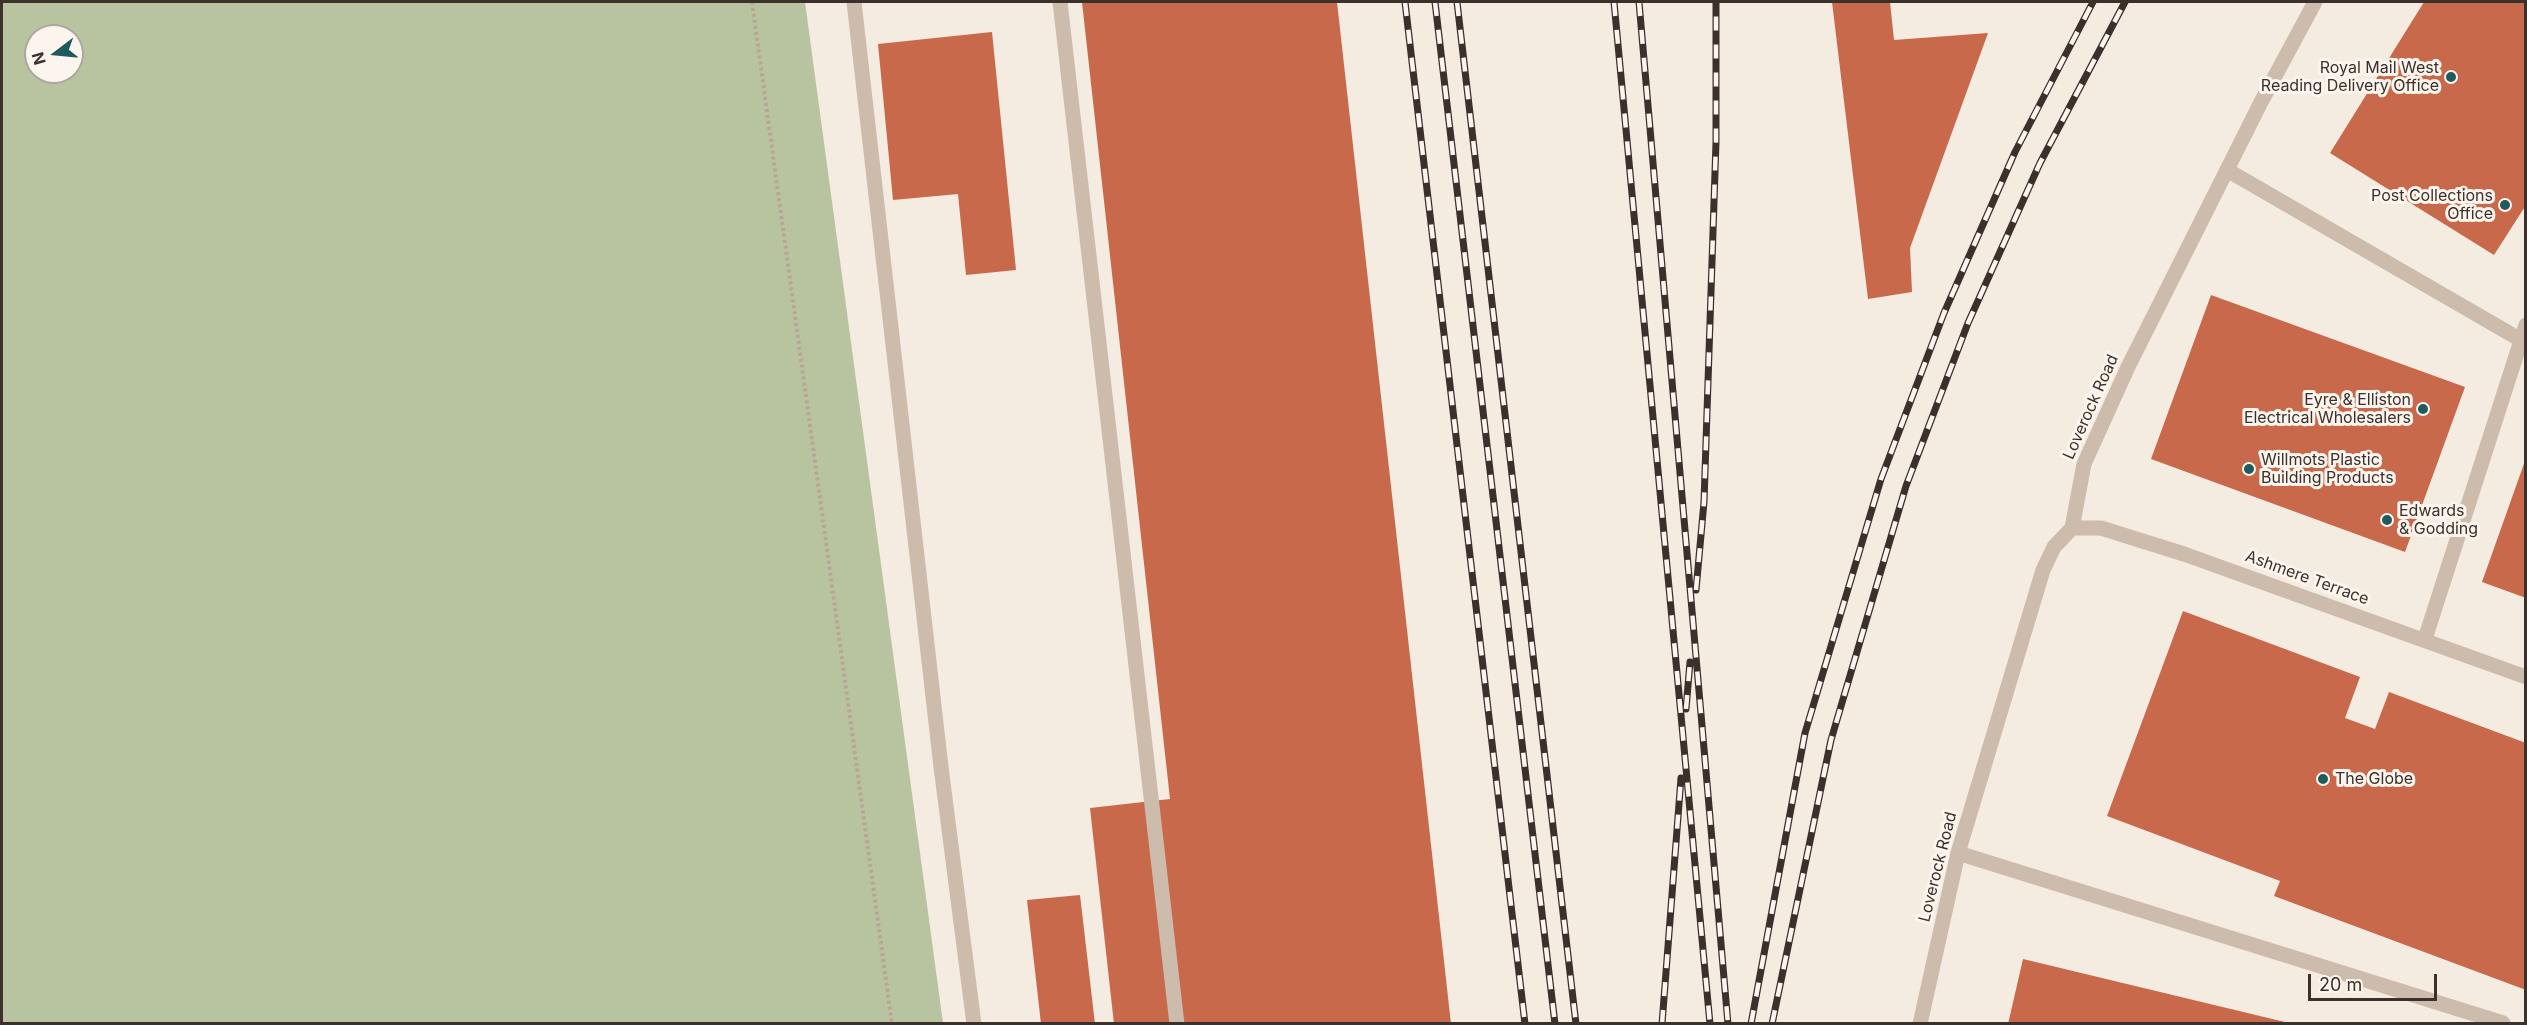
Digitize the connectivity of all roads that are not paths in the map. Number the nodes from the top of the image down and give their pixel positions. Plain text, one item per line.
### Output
1 (854, 2) edge
2 (1060, 2) edge
3 (2315, 2) edge
4 (2227, 170) junction
5 (2523, 332) edge
6 (2072, 528) junction
7 (2425, 639) junction
8 (2526, 677) edge
9 (1958, 853) junction
10 (974, 1023) edge
11 (1177, 1023) edge
12 (1920, 1023) edge
13 (2504, 1023) edge

1 - 10 street
2 - 11 street
3 - 4 street, Loverock Road
4 - 5 street
4 - 6 street, Loverock Road
5 - 7 street
6 - 7 street, Ashmere Terrace
6 - 9 street, Loverock Road
7 - 8 street, Ashmere Terrace
9 - 12 street, Loverock Road
9 - 13 street

